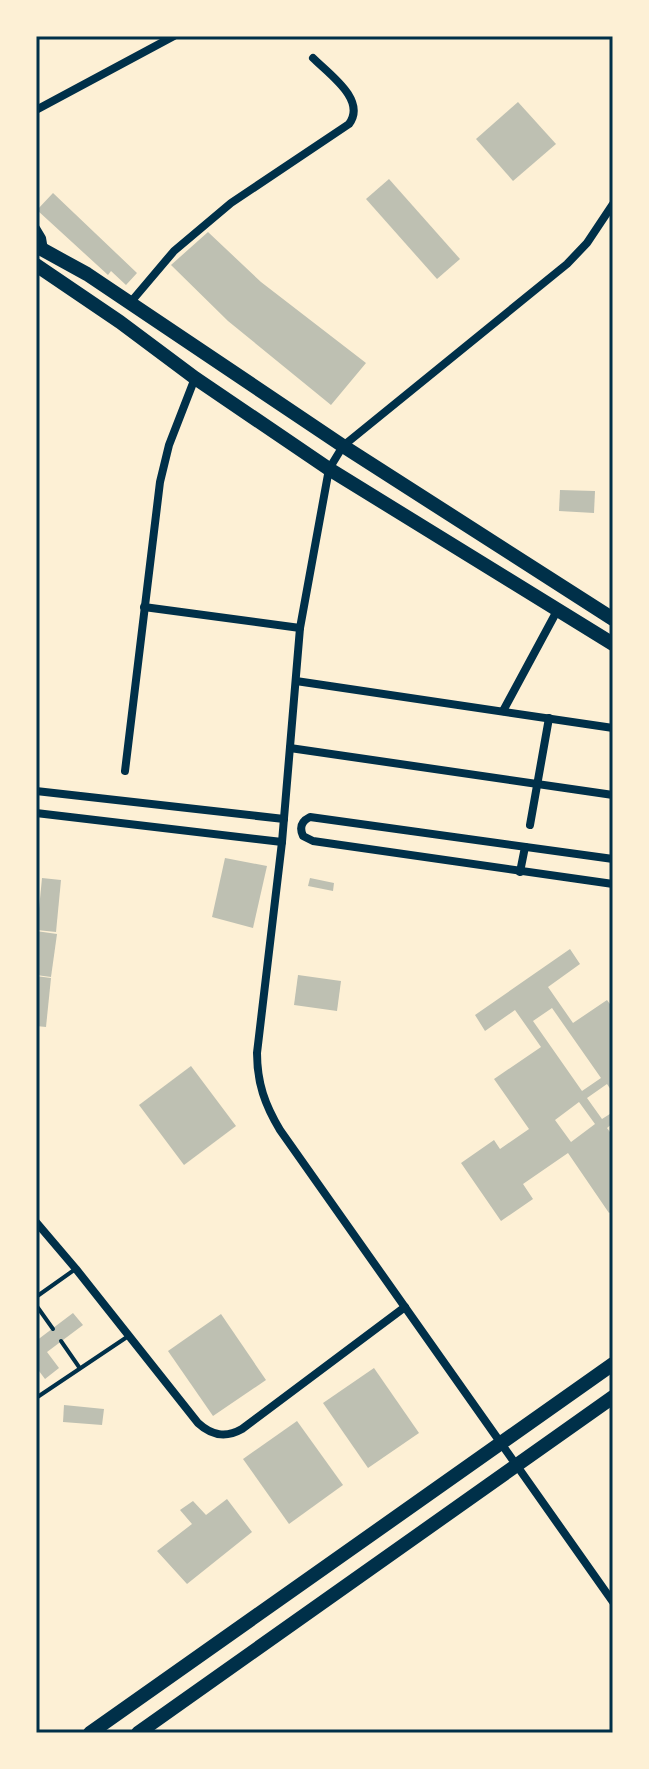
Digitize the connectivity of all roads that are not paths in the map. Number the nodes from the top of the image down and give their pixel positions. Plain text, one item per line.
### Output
1 (174, 36) edge
2 (313, 58) dead end
3 (36, 110) edge
4 (613, 204) edge
5 (36, 228) edge
6 (40, 248) edge
7 (36, 265) edge
8 (130, 303) junction
9 (195, 378) junction
10 (343, 446) junction
11 (329, 469) junction
12 (144, 607) junction
13 (558, 609) junction
14 (613, 619) edge
15 (300, 628) junction
16 (613, 644) edge
17 (296, 681) junction
18 (503, 711) junction
19 (549, 718) junction
20 (613, 728) edge
21 (290, 748) junction
22 (125, 771) dead end
23 (537, 785) junction
24 (36, 791) edge
25 (613, 795) edge
26 (36, 813) edge
27 (284, 819) junction
28 (530, 825) dead end
29 (282, 842) junction
30 (525, 847) junction
31 (613, 859) edge
32 (520, 872) junction
33 (613, 884) edge
34 (36, 1222) edge
35 (76, 1269) junction
36 (36, 1297) edge
37 (36, 1305) edge
38 (405, 1307) junction
39 (53, 1329) dead end
40 (129, 1336) junction
41 (61, 1341) dead end
42 (613, 1364) edge
43 (79, 1367) junction
44 (613, 1397) edge
45 (36, 1398) edge
46 (501, 1442) junction
47 (517, 1465) junction
48 (613, 1602) edge
49 (194, 1662) junction
50 (210, 1683) junction
51 (90, 1733) edge
52 (138, 1733) edge

1 - 3 street
2 - 8 street
4 - 10 street
5 - 6 street
6 - 8 highway
7 - 9 highway
8 - 10 highway
9 - 11 highway
9 - 12 street
10 - 11 street
10 - 14 highway
11 - 13 highway
11 - 15 street
12 - 15 street
12 - 22 street
13 - 16 highway
13 - 18 street
15 - 17 street
17 - 18 street
17 - 21 street
18 - 19 street
19 - 20 street
19 - 23 street
21 - 23 street
21 - 27 street
23 - 25 street
23 - 28 street
24 - 27 street
26 - 29 street
27 - 29 street
29 - 38 street
30 - 31 street
30 - 32 street
30 - 32 street
32 - 33 street
34 - 35 street
35 - 36 lane
35 - 40 street
37 - 39 lane
38 - 40 street
38 - 46 street
40 - 43 lane
41 - 43 lane
42 - 46 highway
43 - 45 lane
44 - 47 highway
46 - 47 street
46 - 49 highway
47 - 48 street
47 - 50 highway
49 - 50 highway
49 - 51 highway
50 - 52 highway

